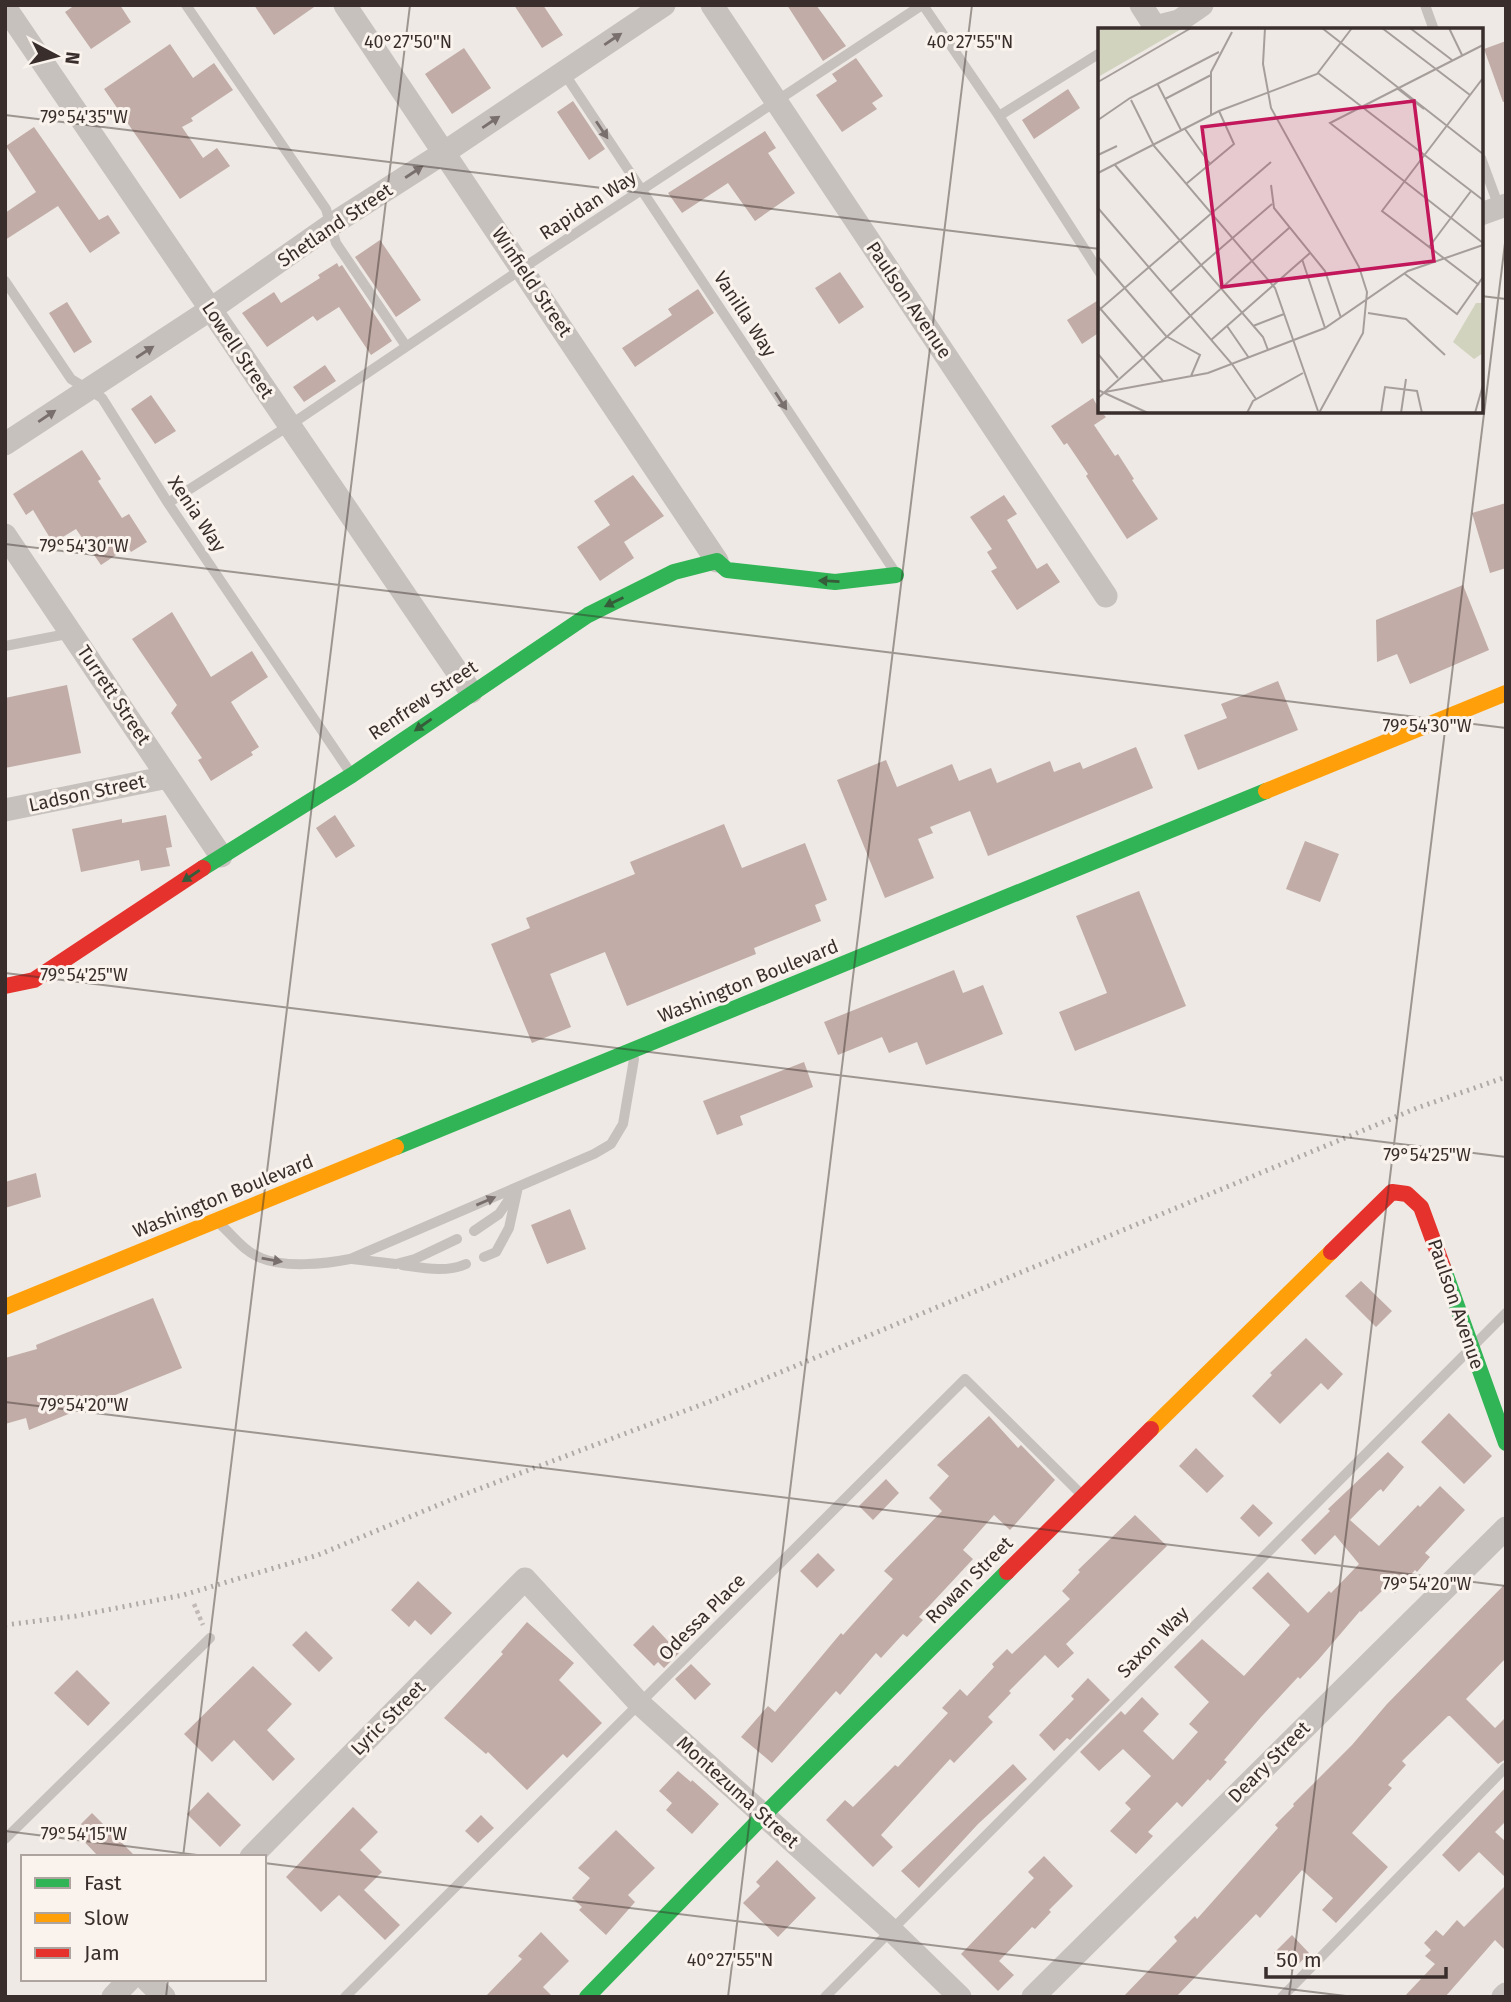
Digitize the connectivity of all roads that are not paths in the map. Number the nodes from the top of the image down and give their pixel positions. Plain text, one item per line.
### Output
1 (186, 5) edge
2 (345, 5) edge
3 (664, 5) edge
4 (712, 5) edge
5 (922, 5) edge
6 (1141, 5) edge
7 (1202, 5) edge
8 (1425, 5) edge
9 (5, 7) edge
10 (1152, 28) edge
11 (1155, 28) edge
12 (1433, 28) edge
13 (1098, 54) edge
14 (564, 73) junction
15 (778, 102) junction
16 (999, 116) junction
17 (445, 152) junction
18 (1483, 165) edge
19 (642, 190) junction
20 (1495, 209) edge
21 (331, 225) junction
22 (523, 268) junction
23 (1098, 270) edge
24 (5, 281) edge
25 (211, 309) junction
26 (406, 346) junction
27 (88, 389) junction
28 (290, 425) junction
29 (5, 444) edge
30 (168, 503) junction
31 (5, 535) edge
32 (717, 561) junction
33 (896, 575) joint
34 (1106, 596) dead end
35 (72, 633) junction
36 (5, 646) edge
37 (471, 692) junction
38 (1506, 693) edge
39 (352, 775) junction
40 (168, 777) junction
41 (5, 810) edge
42 (221, 856) junction
43 (5, 986) edge
44 (635, 1050) junction
45 (518, 1187) junction
46 (1384, 1198) joint
47 (218, 1221) junction
48 (474, 1231) dead end
49 (457, 1239) dead end
50 (484, 1257) dead end
51 (349, 1259) junction
52 (396, 1264) junction
53 (466, 1264) dead end
54 (5, 1307) edge
55 (1506, 1313) edge
56 (1471, 1347) junction
57 (1506, 1443) edge
58 (1083, 1496) junction
59 (1506, 1528) edge
60 (525, 1579) joint
61 (209, 1638) dead end
62 (640, 1704) junction
63 (1506, 1767) edge
64 (764, 1815) junction
65 (5, 1839) edge
66 (253, 1855) edge
67 (891, 1930) junction
68 (129, 1981) edge
69 (148, 1981) edge
70 (113, 1997) edge
71 (164, 1997) edge
72 (345, 1997) edge
73 (587, 1997) edge
74 (825, 1997) edge
75 (960, 1997) edge
76 (1033, 1997) edge
77 (1282, 1997) edge

1 - 21 lane
2 - 17 street, Winfield Street
14 -> 3 street, Shetland Street
4 - 15 street, Paulson Avenue
5 - 15 lane, Rapidan Way
5 - 16 lane
6 - 10 street
7 - 11 street
8 - 12 lane
9 - 25 street, Lowell Street
13 - 16 lane
17 -> 14 street, Shetland Street
14 -> 19 lane, Vanilla Way
15 - 19 lane, Rapidan Way
15 - 34 street, Paulson Avenue
16 - 23 lane
21 -> 17 street, Shetland Street
17 - 22 street, Winfield Street
18 - 20 lane
19 - 22 lane, Rapidan Way
19 -> 33 lane, Vanilla Way
21 - 25 street, Shetland Street
21 - 26 lane
22 - 26 lane, Rapidan Way
22 - 32 street, Winfield Street
24 - 27 lane, Xenia Way
27 -> 25 street, Shetland Street
25 - 28 street, Lowell Street
26 - 28 lane, Rapidan Way
29 -> 27 street, Shetland Street
27 - 30 lane, Xenia Way
28 - 30 lane, Rapidan Way
28 - 37 street, Lowell Street
30 - 39 lane, Xenia Way
31 - 35 street, Turrett Street
33 -> 32 main road
32 -> 37 main road, Renfrew Street
35 - 36 lane
35 - 40 street, Turrett Street
37 -> 39 main road, Renfrew Street
38 - 44 main road, Washington Boulevard
39 - 42 main road, Renfrew Street
40 - 41 street, Ladson Street
40 - 42 street, Turrett Street
42 -> 43 main road, Renfrew Street
44 - 45 lane
44 - 47 main road, Washington Boulevard
45 - 48 lane
45 - 50 lane
51 -> 45 lane
46 - 56 main road, Paulson Avenue
46 - 58 main road, Rowan Street
47 -> 51 lane
47 - 54 main road, Washington Boulevard
49 - 52 lane
51 - 52 lane
52 - 53 lane
55 - 56 lane, Saxon Way
56 - 57 main road, Paulson Avenue
56 - 67 lane, Saxon Way
58 - 62 lane, Odessa Place
58 - 64 main road, Rowan Street
59 - 76 street, Deary Street
60 - 62 street, Montezuma Street
60 - 66 street, Lyric Street
61 - 65 lane
62 - 64 street, Montezuma Street
62 - 72 lane, Odessa Place
63 - 77 lane
64 - 67 street, Montezuma Street
64 - 73 main road, Rowan Street
67 - 74 lane, Saxon Way
67 - 75 street, Montezuma Street
68 - 70 street
69 - 71 street

